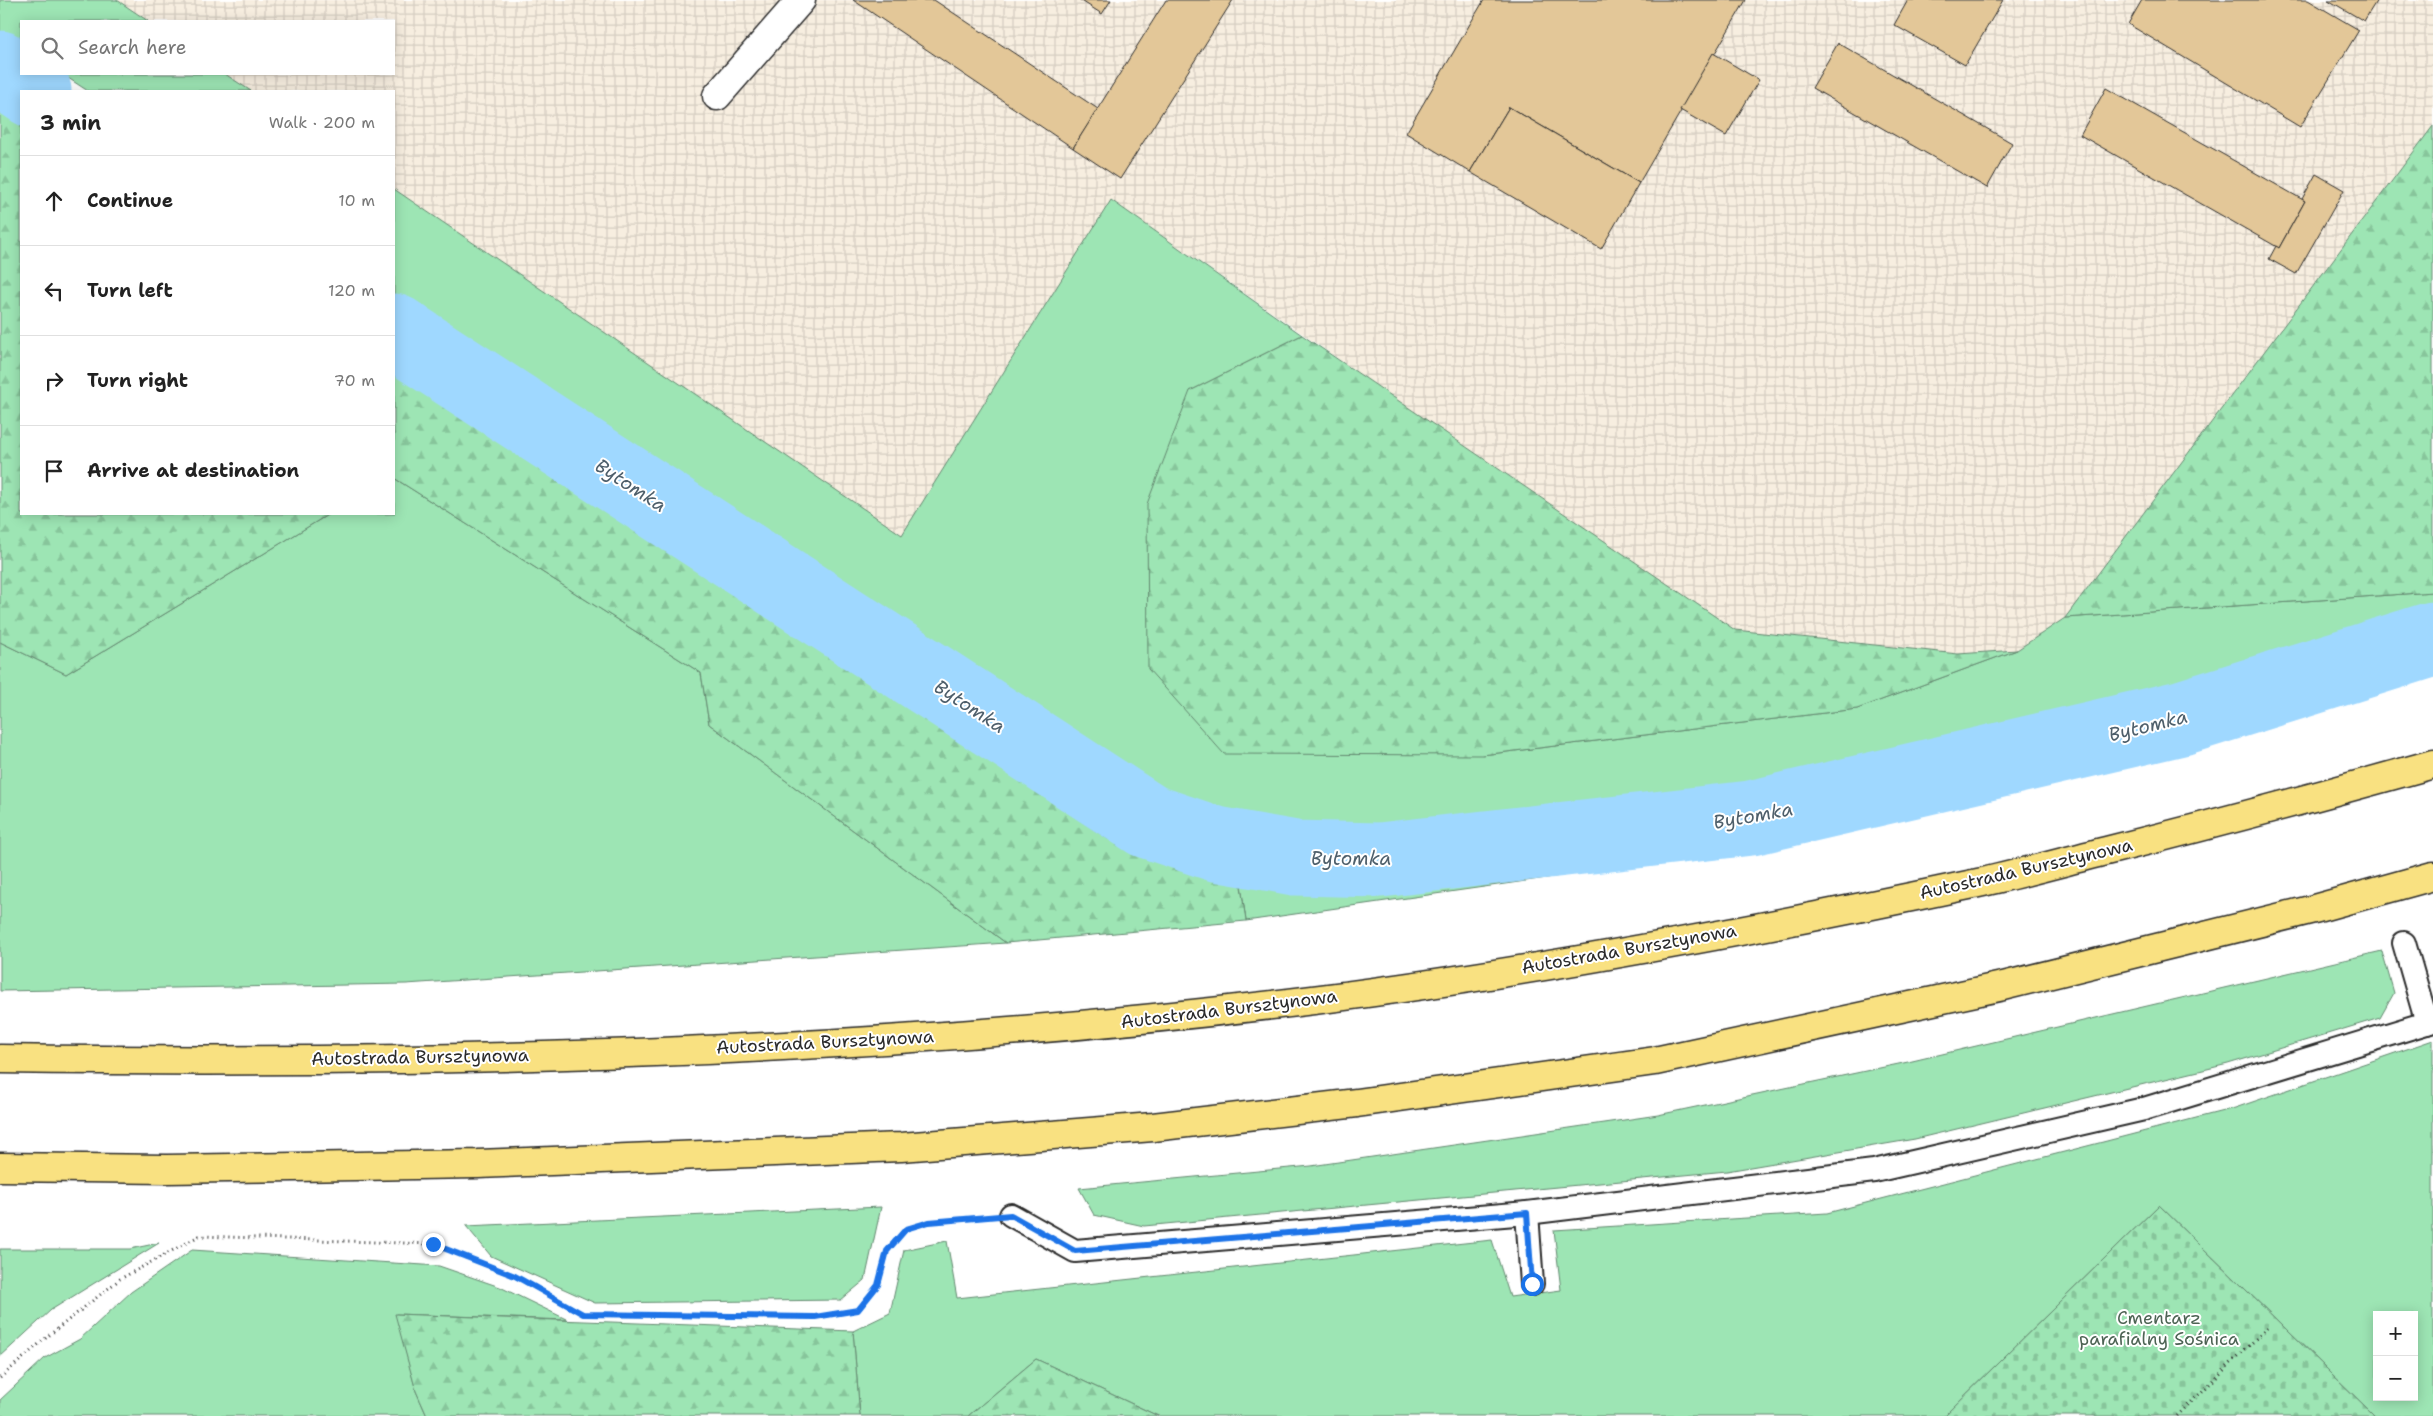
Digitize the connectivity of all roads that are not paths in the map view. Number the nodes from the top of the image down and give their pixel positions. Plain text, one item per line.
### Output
1 (800, 0) edge
2 (717, 96) dead end
3 (2433, 764) edge
4 (2433, 876) edge
5 (2404, 944) dead end
6 (2430, 1022) edge
7 (0, 1059) edge
8 (0, 1167) edge
9 (1527, 1213) junction
10 (1011, 1215) road end
11 (1532, 1284) dead end

1 - 2 street
3 - 7 highway, Autostrada Bursztynowa
4 - 8 highway
5 - 6 lane
6 - 9 lane
9 - 10 lane
9 - 11 lane

